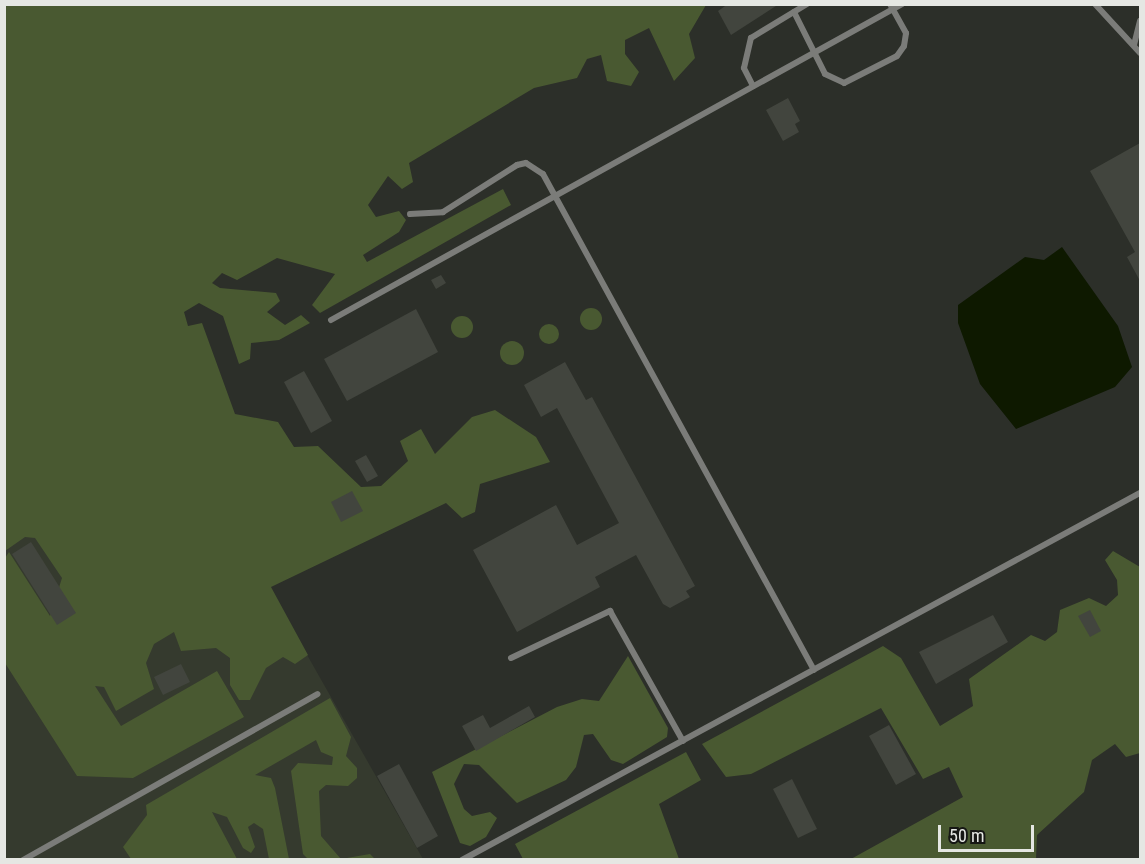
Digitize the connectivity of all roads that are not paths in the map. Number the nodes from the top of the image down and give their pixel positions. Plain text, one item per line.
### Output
1 (807, 4) edge
2 (902, 4) edge
3 (1095, 4) edge
4 (891, 7) edge
5 (794, 12) junction
6 (1140, 21) edge
7 (1134, 45) junction
8 (813, 53) junction
9 (1140, 53) edge
10 (753, 86) junction
11 (555, 195) junction
12 (410, 214) dead end
13 (331, 320) dead end
14 (1140, 493) edge
15 (511, 658) dead end
16 (814, 670) junction
17 (318, 694) dead end
18 (683, 741) junction
19 (23, 860) edge
20 (462, 860) edge

1 - 5 lane
2 - 4 lane
3 - 7 lane
4 - 8 lane
4 - 8 lane
5 - 8 lane
5 - 10 lane
6 - 7 lane
7 - 9 lane
8 - 10 lane
10 - 11 lane
11 - 12 lane
11 - 13 lane
11 - 16 lane
14 - 16 lane
15 - 18 lane
16 - 18 lane
17 - 19 lane
18 - 20 lane

